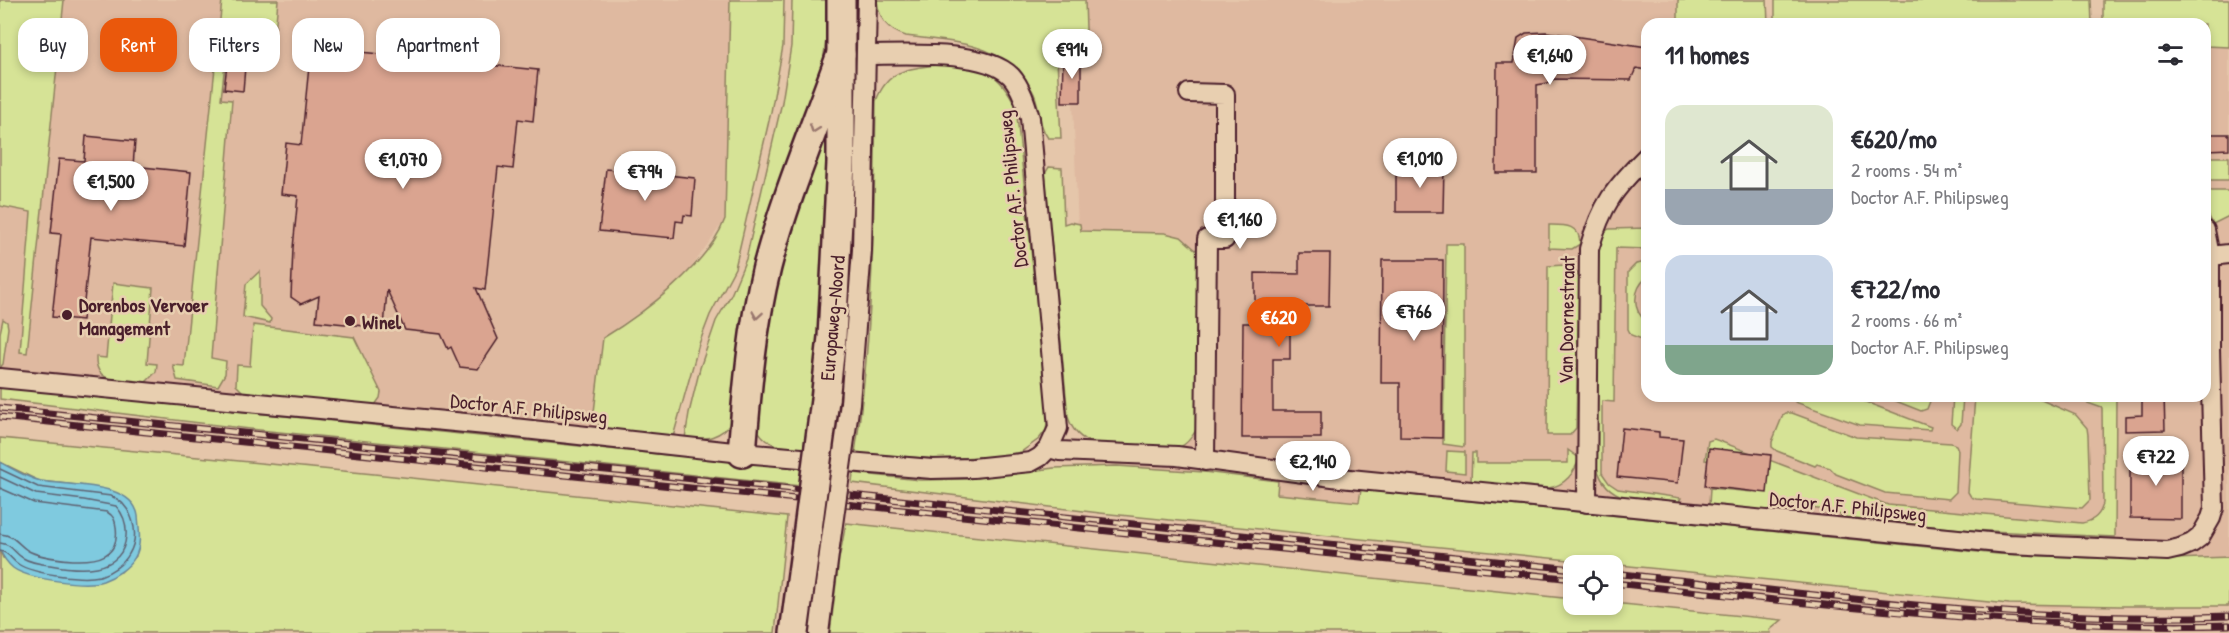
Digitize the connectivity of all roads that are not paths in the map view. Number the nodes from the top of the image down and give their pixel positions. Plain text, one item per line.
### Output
1 (841, 0) edge
2 (867, 0) edge
3 (854, 55) junction
4 (1189, 93) dead end
5 (1641, 162) edge
6 (2229, 254) edge
7 (2211, 256) edge
8 (0, 378) edge
9 (2211, 389) edge
10 (1049, 448) junction
11 (742, 453) junction
12 (1205, 461) junction
13 (1587, 503) junction
14 (818, 545) junction
15 (794, 633) edge
16 (819, 633) edge

1 - 3 main road, Europaweg-Noord
2 - 3 street, Europaweg-Noord
3 - 10 street, Doctor A.F. Philipsweg
3 -> 11 main road
3 - 14 main road, Europaweg-Noord, bridge
4 - 12 street
5 - 13 street, Van Doornestraat
6 - 7 street
8 - 11 street, Doctor A.F. Philipsweg
9 - 13 street, Doctor A.F. Philipsweg
10 - 11 street, Doctor A.F. Philipsweg
10 - 12 street, Doctor A.F. Philipsweg
12 - 13 street, Doctor A.F. Philipsweg
14 - 15 main road, Europaweg-Noord
14 - 16 street, Europaweg-Noord

